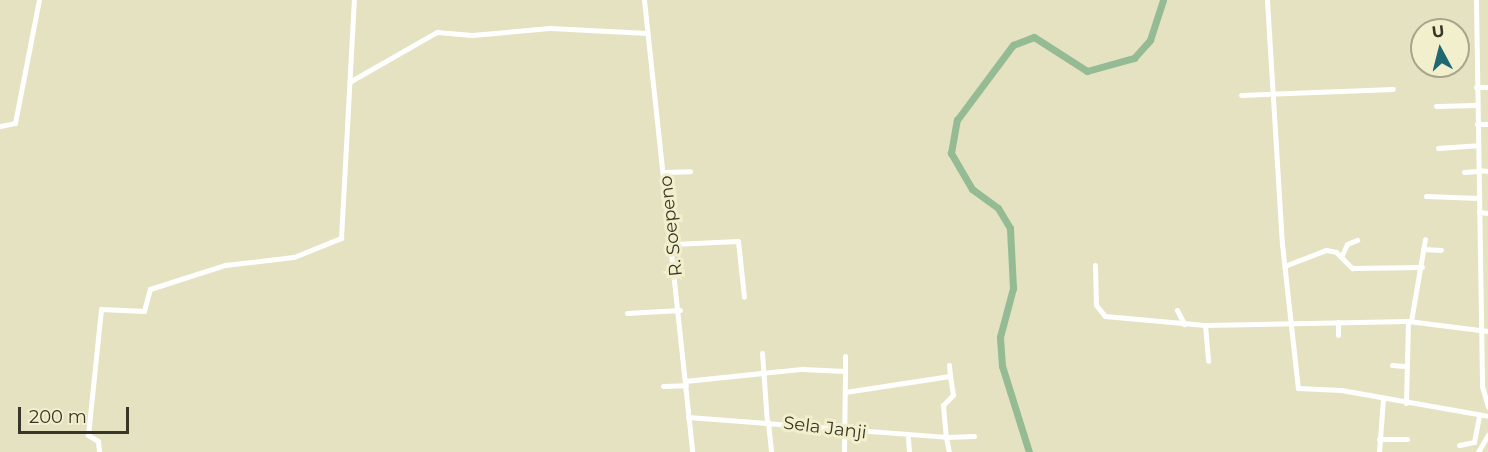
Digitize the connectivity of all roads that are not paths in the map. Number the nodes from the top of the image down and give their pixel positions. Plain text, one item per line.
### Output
1 (39, 0) edge
2 (354, 0) edge
3 (645, 0) edge
4 (1267, 0) edge
5 (1476, 0) edge
6 (647, 33) junction
7 (351, 81) junction
8 (1476, 87) junction
9 (1488, 87) edge
10 (1393, 89) dead end
11 (1241, 94) dead end
12 (1275, 94) junction
13 (1476, 105) junction
14 (1436, 106) dead end
15 (1477, 124) junction
16 (1488, 124) edge
17 (0, 126) edge
18 (1477, 144) junction
19 (1438, 148) dead end
20 (690, 171) dead end
21 (1478, 171) junction
22 (1488, 171) edge
23 (666, 172) junction
24 (1464, 172) dead end
25 (1426, 196) dead end
26 (1479, 198) junction
27 (1479, 212) junction
28 (1488, 213) edge
29 (1425, 239) dead end
30 (1478, 239) junction
31 (1357, 240) dead end
32 (1488, 240) edge
33 (673, 244) junction
34 (1423, 249) junction
35 (1441, 250) dead end
36 (1341, 257) junction
37 (1095, 265) dead end
38 (1287, 265) junction
39 (1422, 267) junction
40 (744, 297) dead end
41 (680, 310) junction
42 (1177, 310) dead end
43 (627, 313) dead end
44 (1410, 321) junction
45 (1338, 322) junction
46 (1293, 323) junction
47 (1184, 324) junction
48 (1204, 325) junction
49 (1485, 331) edge
50 (1338, 335) dead end
51 (762, 354) dead end
52 (845, 356) dead end
53 (1208, 362) dead end
54 (948, 365) dead end
55 (1392, 365) dead end
56 (1404, 366) junction
57 (844, 371) junction
58 (764, 374) junction
59 (950, 376) junction
60 (686, 383) junction
61 (663, 386) dead end
62 (845, 392) junction
63 (1383, 399) junction
64 (1406, 403) junction
65 (1488, 407) edge
66 (1479, 416) junction
67 (1488, 416) edge
68 (688, 417) junction
69 (768, 422) junction
70 (843, 428) junction
71 (1488, 435) edge
72 (974, 436) dead end
73 (946, 437) junction
74 (908, 438) junction
75 (1379, 438) junction
76 (1407, 439) dead end
77 (1459, 445) dead end
78 (99, 452) edge
79 (692, 452) edge
80 (771, 452) edge
81 (844, 452) edge
82 (909, 452) edge
83 (949, 452) edge
84 (1379, 452) edge
85 (1478, 452) edge

1 - 17 street
2 - 7 street
3 - 6 street, R. Soepeno
4 - 12 street
5 - 8 street
6 - 7 street
6 - 23 street, R. Soepeno
7 - 78 street
8 - 9 street
8 - 13 street
10 - 12 street
11 - 12 street
12 - 38 street
13 - 14 street
13 - 15 street
15 - 16 street
15 - 18 street
18 - 19 street
18 - 21 street
20 - 23 street
21 - 22 street
21 - 24 street
21 - 26 street
23 - 33 street, R. Soepeno
25 - 26 street
26 - 27 street
27 - 28 street
27 - 30 street
29 - 34 street
30 - 32 street
30 - 49 street
31 - 36 street
33 - 40 street
33 - 41 street, R. Soepeno
34 - 35 street
34 - 39 street
36 - 38 street
36 - 39 street
37 - 47 street
38 - 46 street
39 - 44 street
41 - 43 street
41 - 60 street, R. Soepeno
42 - 47 street
44 - 45 street
44 - 49 street
44 - 56 street
45 - 46 street
45 - 50 street
46 - 48 street
46 - 63 street
47 - 48 street
48 - 53 street
49 - 65 street
51 - 58 street
52 - 57 street
54 - 59 street
55 - 56 street
56 - 64 street
57 - 58 street
57 - 62 street
58 - 60 street
58 - 69 street
59 - 62 street
59 - 73 street
60 - 61 street
60 - 68 street, R. Soepeno
62 - 70 street
63 - 64 street
63 - 75 street
64 - 66 street
66 - 67 street
66 - 77 street
68 - 69 street, Sela Janji
68 - 79 street, R. Soepeno
69 - 70 street, Sela Janji
69 - 80 street
70 - 74 street, Sela Janji
70 - 81 street
71 - 85 street
72 - 73 street, Sela Janji
73 - 74 street, Sela Janji
73 - 83 street
74 - 82 street
75 - 76 street
75 - 84 street

